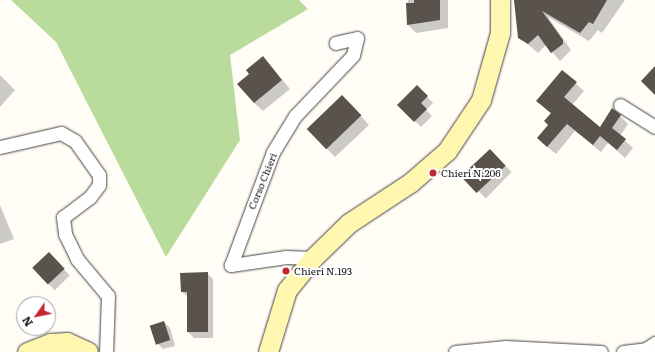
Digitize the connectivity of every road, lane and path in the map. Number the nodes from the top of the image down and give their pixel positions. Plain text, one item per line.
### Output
1 (500, 0) edge
2 (336, 43) dead end
3 (620, 105) dead end
4 (655, 127) edge
5 (0, 147) edge
6 (313, 258) junction
7 (655, 343) edge
8 (27, 352) edge
9 (88, 352) edge
10 (106, 352) edge
11 (268, 352) edge
12 (455, 352) edge
13 (601, 352) edge
14 (623, 352) edge

1 - 6 main road
2 - 6 street, Corso Chieri
3 - 4 street
5 - 10 street
6 - 11 main road
7 - 14 street
8 - 9 main road
12 - 13 street

